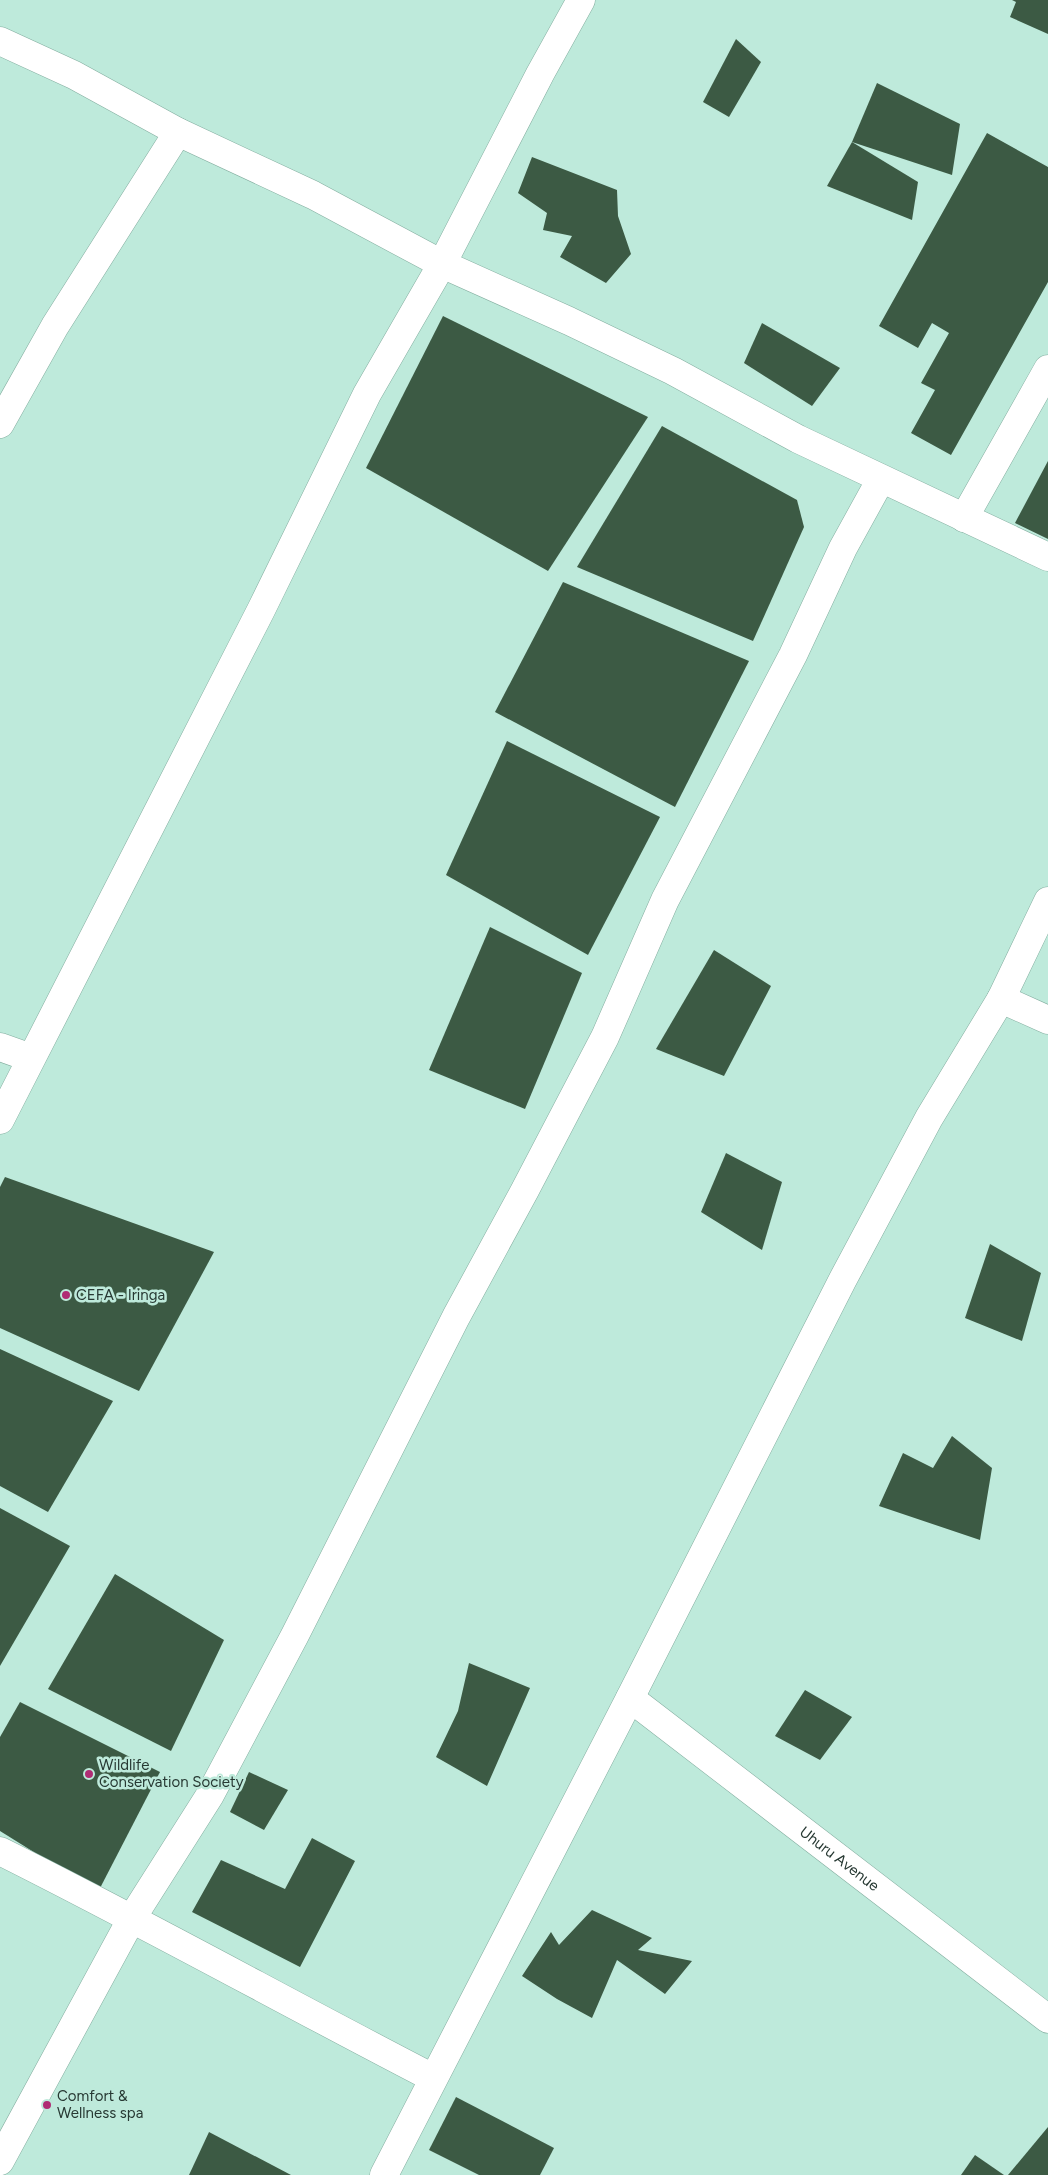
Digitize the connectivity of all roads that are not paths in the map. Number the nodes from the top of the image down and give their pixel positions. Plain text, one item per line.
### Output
1 (581, 0) edge
2 (0, 41) edge
3 (178, 132) junction
4 (442, 264) junction
5 (1048, 369) edge
6 (0, 424) edge
7 (880, 479) junction
8 (964, 518) junction
9 (1048, 557) edge
10 (1048, 901) edge
11 (1001, 999) junction
12 (1048, 1020) edge
13 (0, 1047) edge
14 (31, 1058) junction
15 (0, 1120) edge
16 (630, 1698) junction
17 (0, 1851) edge
18 (132, 1918) junction
19 (1048, 2019) edge
20 (433, 2078) junction
21 (0, 2161) edge
22 (384, 2175) edge

1 - 4 street
2 - 3 street
3 - 4 street
3 - 6 street
4 - 7 street
4 - 14 street
5 - 8 street
7 - 8 street
7 - 18 street
8 - 9 street
10 - 11 street
11 - 12 street
11 - 16 street
13 - 14 street
14 - 15 street
16 - 19 street, Uhuru Avenue
16 - 20 street
17 - 18 street
18 - 20 street
18 - 21 street
20 - 22 street

